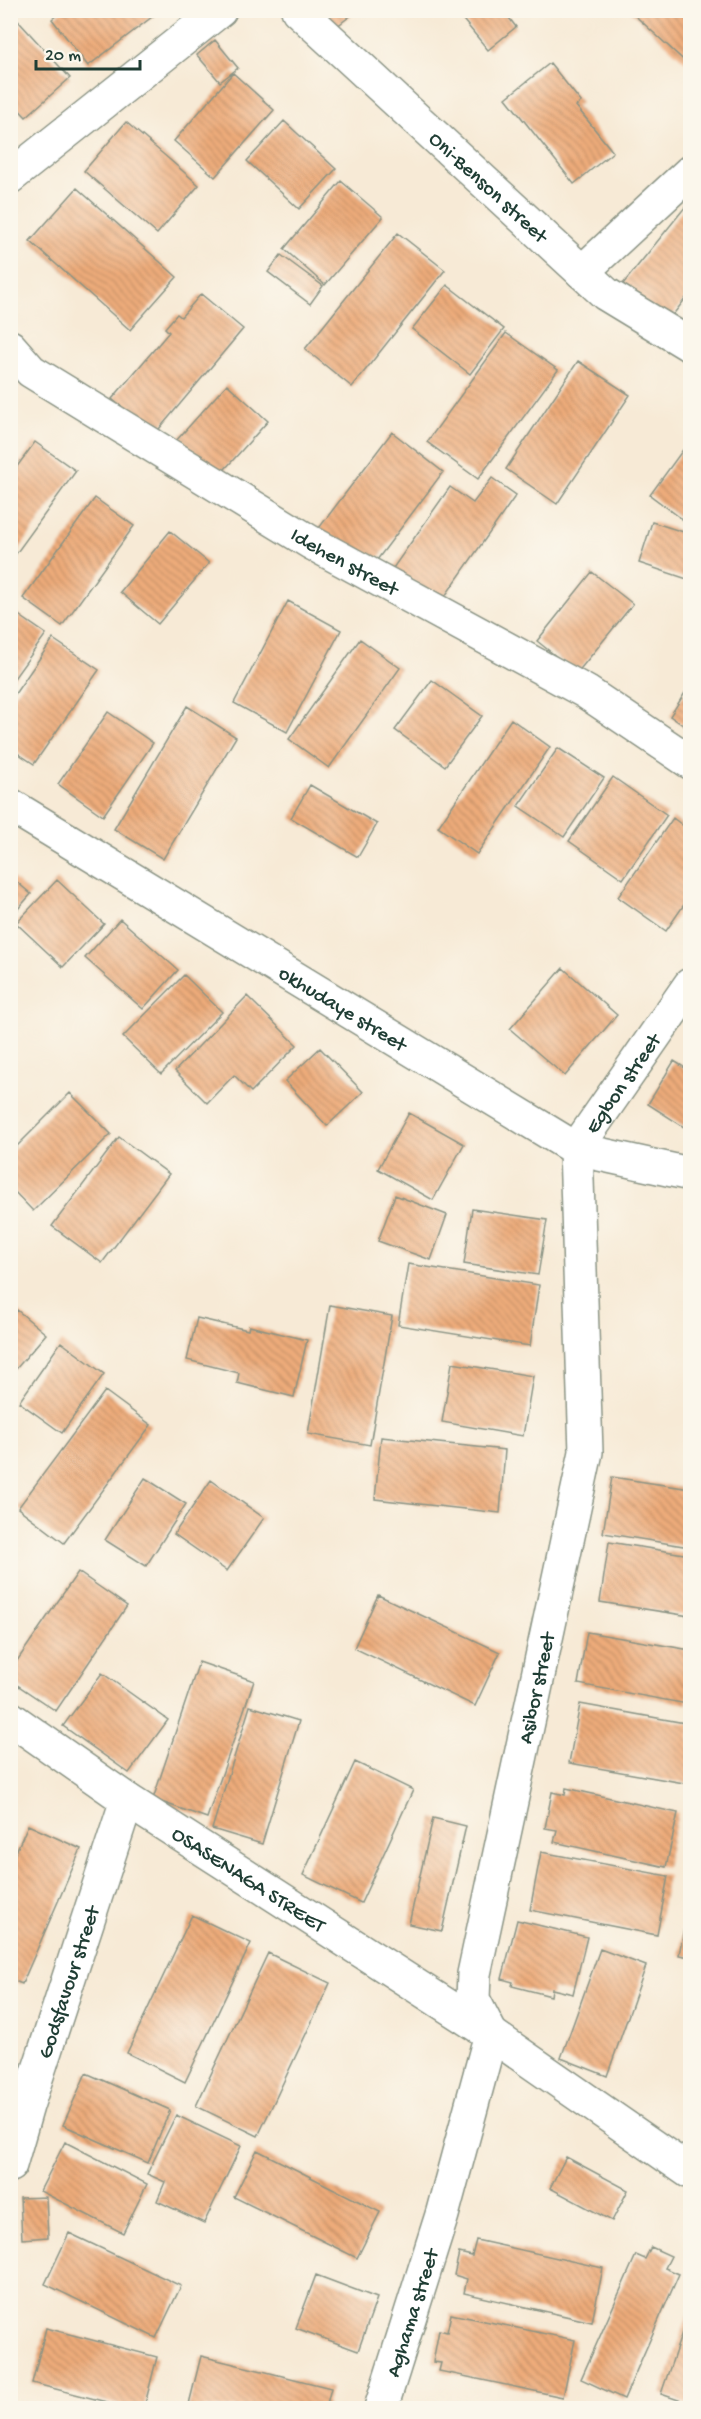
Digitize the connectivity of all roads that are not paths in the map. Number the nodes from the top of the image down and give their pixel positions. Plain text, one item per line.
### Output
1 (220, 10) edge
2 (298, 10) edge
3 (690, 172) edge
4 (10, 177) edge
5 (582, 272) junction
6 (690, 345) edge
7 (10, 347) edge
8 (690, 762) edge
9 (10, 805) edge
10 (690, 985) edge
11 (576, 1149) junction
12 (690, 1174) edge
13 (10, 1718) edge
14 (127, 1800) junction
15 (491, 2034) junction
16 (10, 2165) edge
17 (690, 2172) edge
18 (381, 2409) edge

1 - 4 street
2 - 5 street, Oni-Benson street
3 - 5 street
5 - 6 street, Oni-Benson street
7 - 8 street, Idehen street
9 - 11 street, okhudaye street
10 - 11 street, Egbon street
11 - 12 street, okhudaye street
11 - 15 street, Asibor street
13 - 14 street, OSASENAGA STREET
14 - 15 street, OSASENAGA STREET
14 - 16 street, Godsfavour street
15 - 17 street, OSASENAGA STREET
15 - 18 street, Aghama street

